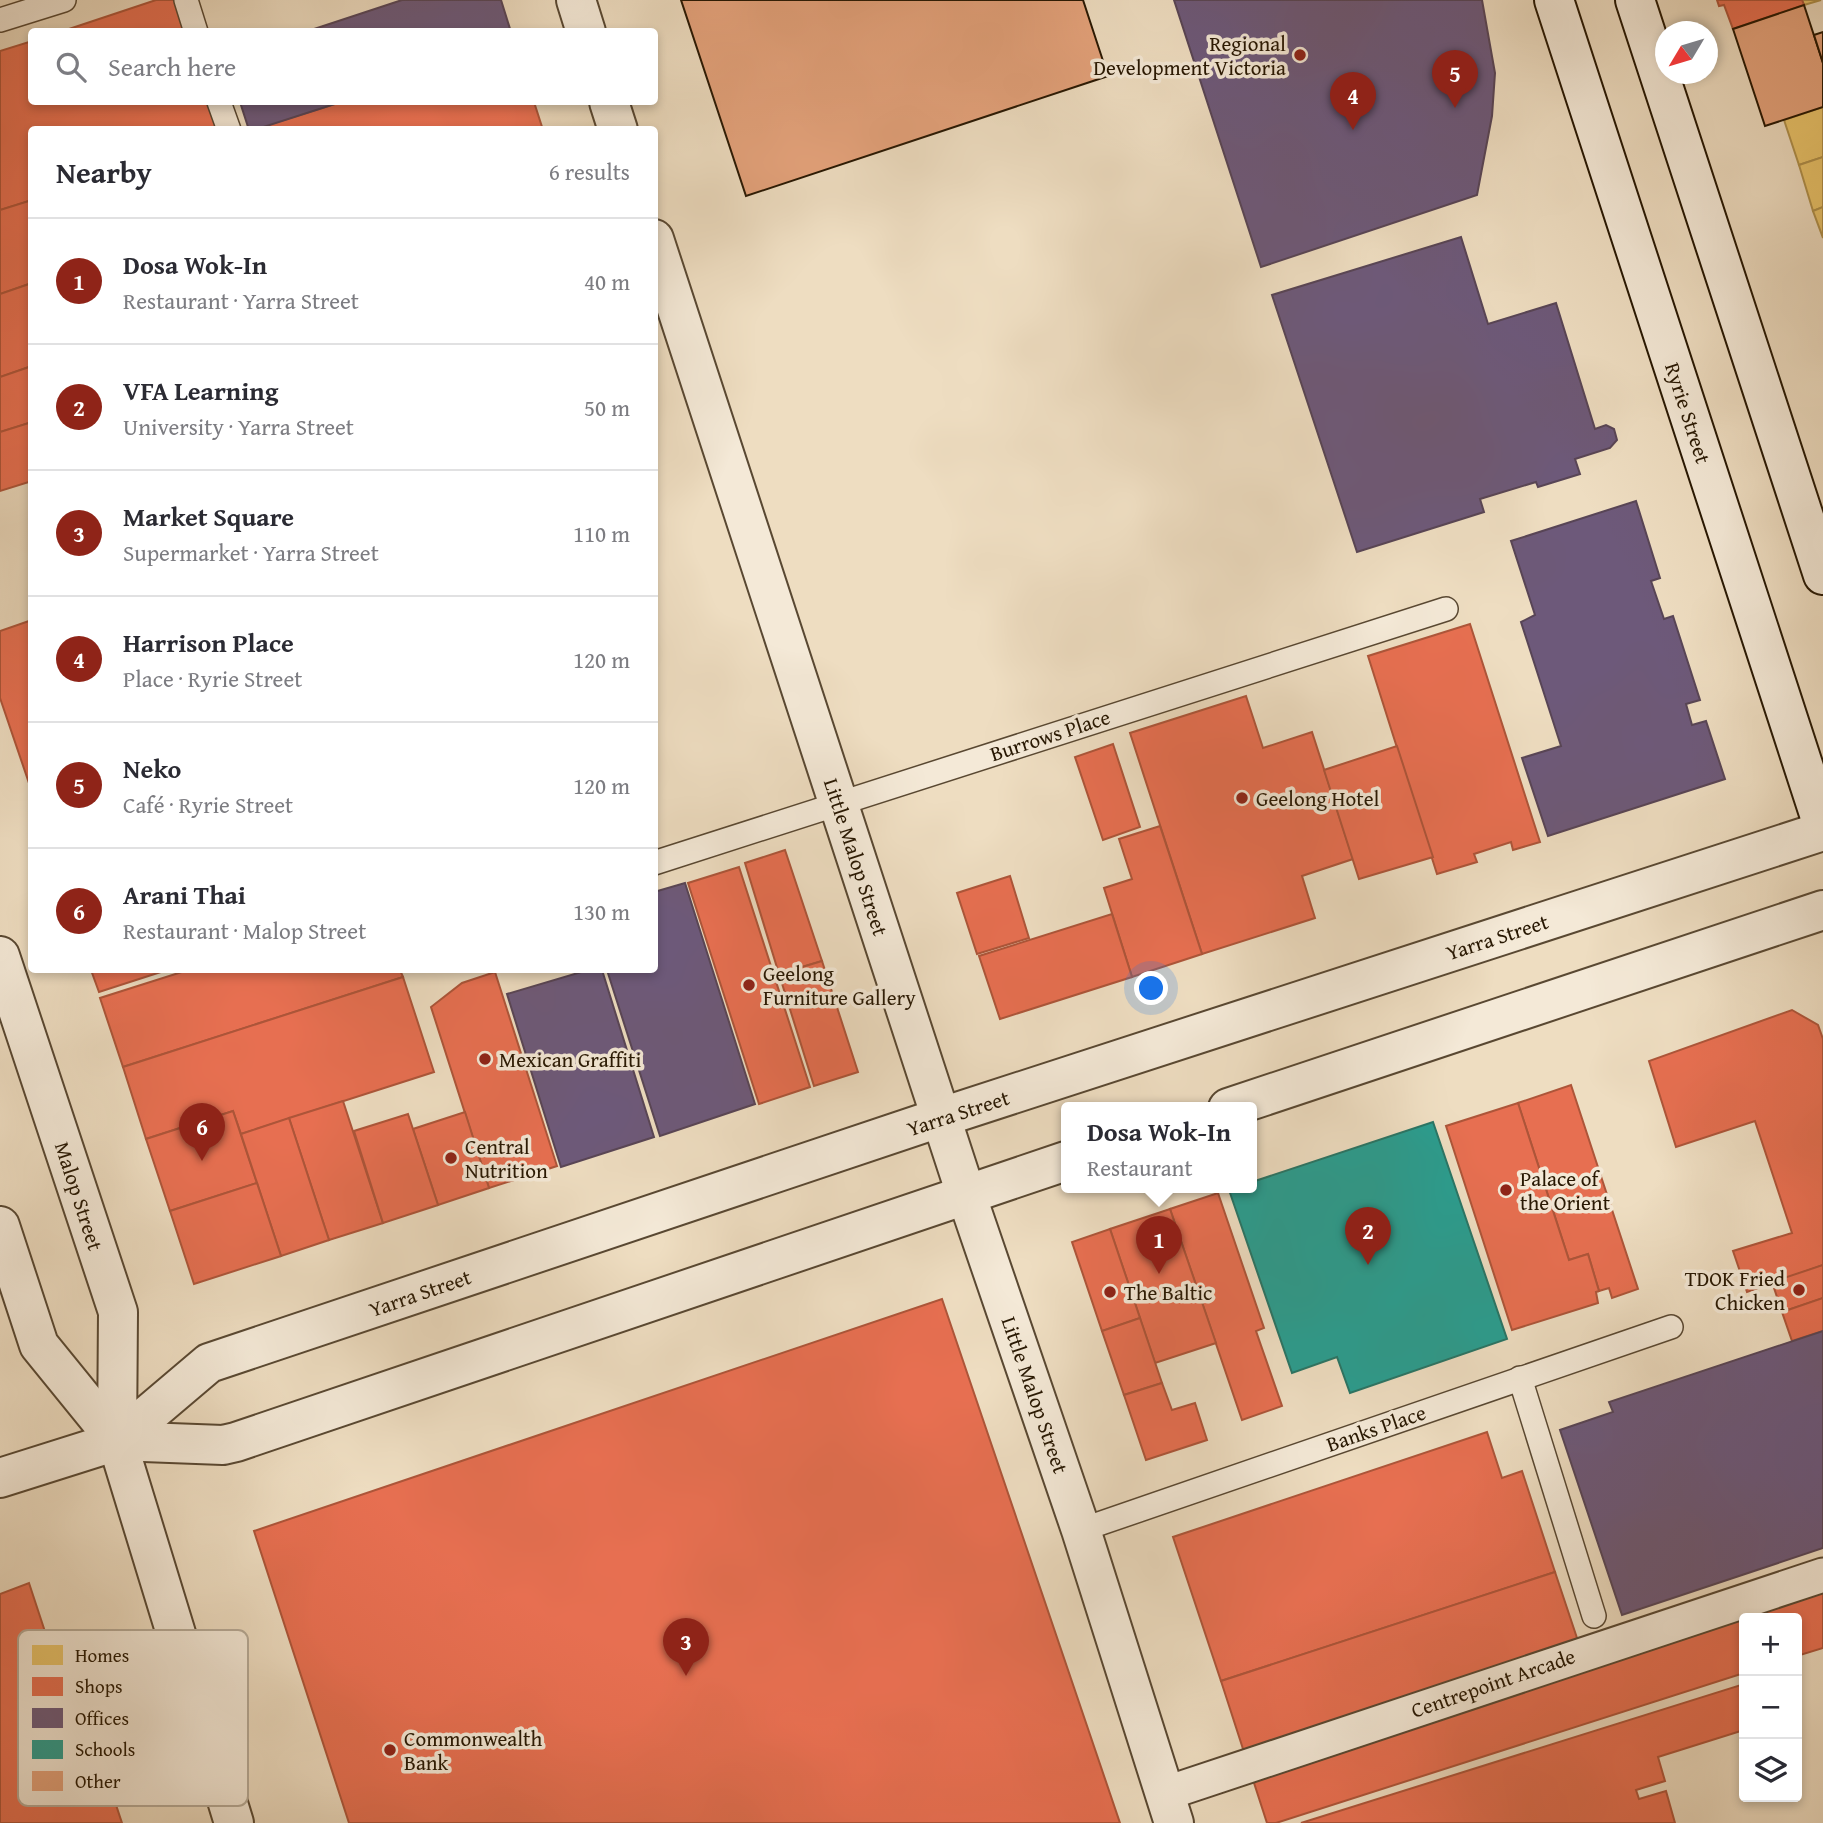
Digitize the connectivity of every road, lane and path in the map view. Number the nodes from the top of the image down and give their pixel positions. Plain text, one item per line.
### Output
1 (64, 0) edge
2 (186, 0) edge
3 (576, 0) edge
4 (1553, 0) edge
5 (1634, 0) edge
6 (0, 20) edge
7 (195, 28) edge
8 (585, 28) edge
9 (220, 105) edge
10 (610, 105) edge
11 (228, 126) edge
12 (617, 126) edge
13 (658, 257) edge
14 (1823, 575) edge
15 (1446, 609) dead end
16 (839, 803) junction
17 (1823, 829) edge
18 (658, 862) edge
19 (1823, 910) edge
20 (2, 967) edge
21 (1246, 1102) edge
22 (942, 1117) junction
23 (1061, 1163) edge
24 (966, 1194) junction
25 (0, 1226) edge
26 (1671, 1327) dead end
27 (1520, 1378) junction
28 (117, 1441) junction
29 (0, 1478) edge
30 (1080, 1530) junction
31 (1823, 1575) edge
32 (1594, 1616) dead end
33 (175, 1630) edge
34 (229, 1806) edge
35 (1169, 1808) edge
36 (234, 1823) edge

1 - 6 lane
2 - 7 lane
3 - 8 street
4 - 17 street, Ryrie Street
5 - 14 street
9 - 11 lane
10 - 12 street
13 - 16 street, Little Malop Street
15 - 16 lane, Burrows Place
16 - 18 lane, Burrows Place
16 - 22 street, Little Malop Street
17 - 22 street, Yarra Street
19 - 21 street
20 - 28 street, Malop Street
22 - 24 street, Little Malop Street
22 - 28 street, Yarra Street
23 - 24 street, Yarra Street
24 - 28 street, Yarra Street
24 - 30 street, Little Malop Street
25 - 28 street, Malop Street
26 - 27 lane, Banks Place
27 - 30 lane, Banks Place
27 - 32 lane
28 - 29 street, Yarra Street
28 - 33 street, Malop Street
30 - 35 street, Little Malop Street
31 - 35 street, Centrepoint Arcade
34 - 36 street, Malop Street

